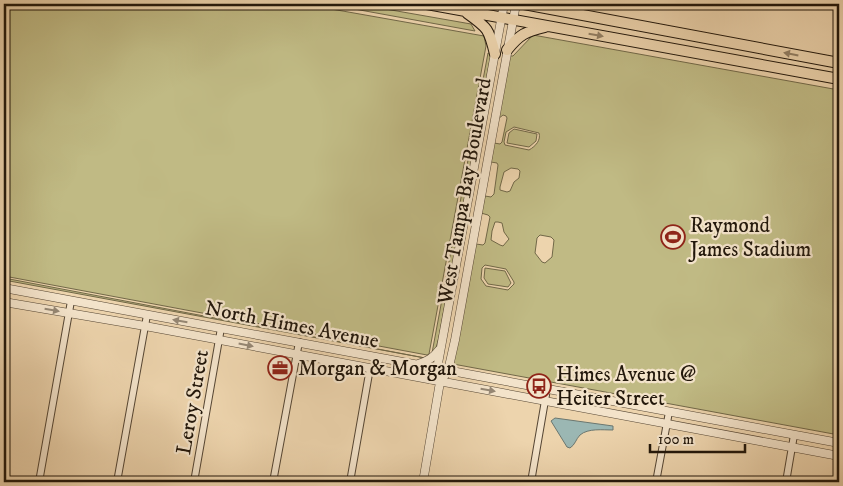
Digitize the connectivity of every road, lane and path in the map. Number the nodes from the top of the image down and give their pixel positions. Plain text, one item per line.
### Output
1 (427, 4) edge
2 (504, 4) edge
3 (516, 4) edge
4 (524, 4) edge
5 (547, 6) edge
6 (464, 11) junction
7 (501, 17) junction
8 (513, 19) junction
9 (548, 26) junction
10 (507, 50) junction
11 (495, 54) junction
12 (839, 63) edge
13 (839, 79) edge
14 (485, 106) junction
15 (496, 108) junction
16 (481, 128) junction
17 (493, 130) junction
18 (469, 196) junction
19 (481, 198) junction
20 (4, 288) edge
21 (452, 292) junction
22 (463, 294) junction
23 (71, 301) junction
24 (4, 302) edge
25 (116, 309) junction
26 (69, 312) junction
27 (147, 315) junction
28 (113, 320) junction
29 (145, 326) junction
30 (221, 328) junction
31 (443, 338) junction
32 (219, 340) junction
33 (298, 342) junction
34 (296, 354) junction
35 (417, 365) junction
36 (370, 368) junction
37 (437, 368) junction
38 (448, 371) junction
39 (440, 382) junction
40 (547, 389) junction
41 (545, 400) junction
42 (669, 412) junction
43 (667, 423) junction
44 (794, 434) junction
45 (839, 443) edge
46 (792, 447) junction
47 (839, 456) edge
48 (39, 482) edge
49 (117, 482) edge
50 (194, 482) edge
51 (273, 482) edge
52 (350, 482) edge
53 (423, 482) edge
54 (531, 482) edge
55 (656, 482) edge
56 (786, 482) edge

1 - 6 main road
2 - 7 street, West Tampa Bay Boulevard
3 - 8 street, West Tampa Bay Boulevard
4 - 5 main road
12 -> 5 main road
6 - 7 main road
6 - 11 main road
7 - 8 main road
7 - 11 street, West Tampa Bay Boulevard
8 - 9 main road
8 - 10 street, West Tampa Bay Boulevard
9 - 10 main road
9 -> 13 main road
10 - 15 street, West Tampa Bay Boulevard
11 - 14 street, West Tampa Bay Boulevard
14 - 15 street
14 - 16 street, West Tampa Bay Boulevard
15 - 17 street, West Tampa Bay Boulevard
16 - 17 street
16 - 18 street, West Tampa Bay Boulevard
17 - 19 street, West Tampa Bay Boulevard
18 - 19 street
18 - 21 street, West Tampa Bay Boulevard
19 - 22 street, West Tampa Bay Boulevard
20 - 23 street, North Himes Avenue
21 - 22 street
21 - 31 street, West Tampa Bay Boulevard
22 - 38 street, West Tampa Bay Boulevard
23 - 25 street, North Himes Avenue
23 - 26 street
24 -> 26 street, North Himes Avenue
25 - 27 street, North Himes Avenue
25 - 28 street
26 - 28 street, North Himes Avenue
26 - 48 street
27 - 29 street
30 -> 27 street, North Himes Avenue
28 - 29 street, North Himes Avenue
29 - 32 street, North Himes Avenue
29 - 49 street
30 - 32 street, Leroy Street
30 - 33 street, North Himes Avenue
31 - 35 street
31 - 37 street, West Tampa Bay Boulevard
32 -> 34 street, North Himes Avenue
32 - 50 street, Leroy Street
33 - 34 street
33 - 35 street, North Himes Avenue
34 - 36 street, North Himes Avenue
34 - 51 street
35 - 37 street, North Himes Avenue
36 - 39 street, North Himes Avenue
36 - 52 street
37 - 38 street, North Himes Avenue
37 - 39 street, West Tampa Bay Boulevard
38 - 39 street, West Tampa Bay Boulevard
38 - 40 street, North Himes Avenue
39 -> 41 street, North Himes Avenue
39 - 53 street, West Tampa Bay Boulevard
40 - 41 street
40 - 42 street, North Himes Avenue
41 - 43 street, North Himes Avenue
41 - 54 street
42 - 43 street
42 - 44 street, North Himes Avenue
43 - 46 street, North Himes Avenue
43 - 55 street
44 - 45 street, North Himes Avenue
44 - 46 street
46 - 47 street, North Himes Avenue
46 - 56 street

